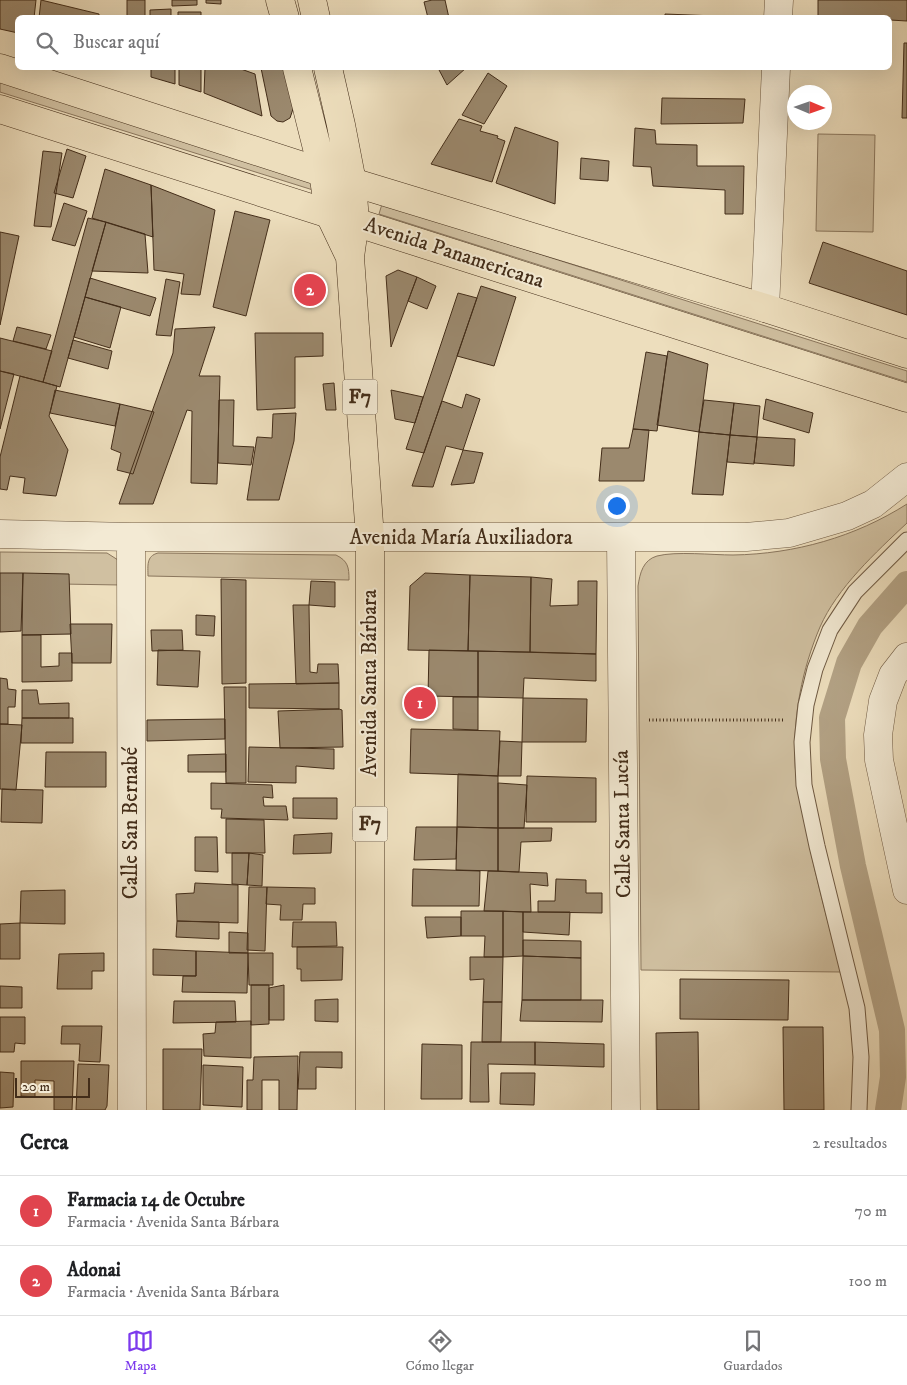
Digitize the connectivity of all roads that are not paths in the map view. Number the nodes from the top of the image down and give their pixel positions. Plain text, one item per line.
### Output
1 (280, 0) edge
2 (312, 0) edge
3 (779, 0) edge
4 (284, 15) edge
5 (315, 15) edge
6 (778, 15) edge
7 (0, 68) edge
8 (298, 70) edge
9 (328, 70) edge
10 (776, 70) edge
11 (0, 109) edge
12 (323, 172) junction
13 (352, 182) junction
14 (329, 213) junction
15 (355, 221) junction
16 (350, 257) junction
17 (765, 308) junction
18 (907, 354) edge
19 (907, 398) edge
20 (907, 477) edge
21 (0, 534) edge
22 (130, 537) junction
23 (370, 538) junction
24 (621, 538) junction
25 (907, 540) edge
26 (907, 657) edge
27 (906, 885) edge
28 (132, 1110) edge
29 (370, 1110) edge
30 (626, 1110) edge
31 (859, 1110) edge

1 - 4 main road
2 - 5 main road
3 - 6 street
7 - 12 main road, Avenida Panamericana
8 - 12 main road, F7
9 - 13 main road, F7
10 - 17 street
11 - 14 main road, Avenida Panamericana
12 - 13 main road, Avenida Panamericana
12 - 14 main road, F7
13 - 15 main road, F7
13 - 17 main road, Avenida Panamericana
14 - 15 main road, Avenida Panamericana
14 - 16 main road, F7
15 - 16 main road, F7
15 - 19 main road, Avenida Panamericana
16 - 23 main road, Avenida Santa Bárbara / F7
17 - 18 main road, Avenida Panamericana
20 - 24 street, Avenida María Auxiliadora
21 - 22 street, Avenida María Auxiliadora
22 - 23 street, Avenida María Auxiliadora
22 - 28 street, Calle San Bernabé
23 - 24 street, Avenida María Auxiliadora
23 - 29 main road, Avenida Santa Bárbara / F7
24 - 30 street, Calle Santa Lucía
25 - 31 lane
26 - 27 street

